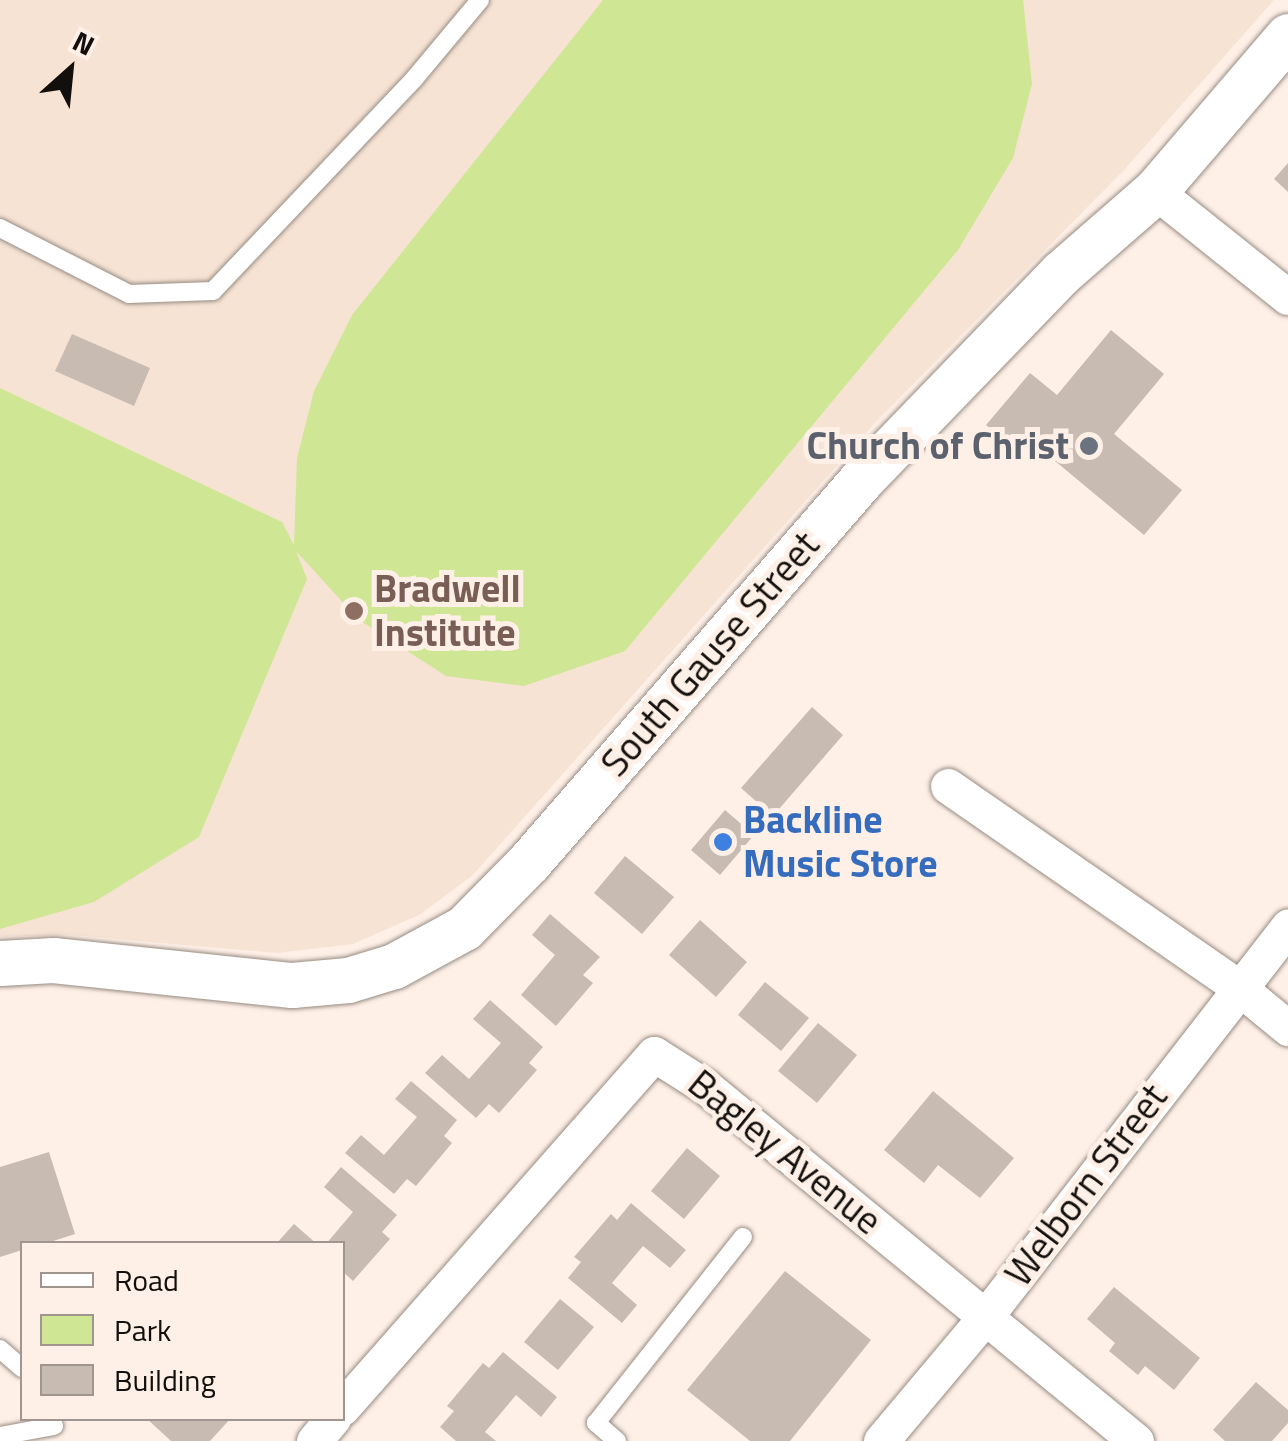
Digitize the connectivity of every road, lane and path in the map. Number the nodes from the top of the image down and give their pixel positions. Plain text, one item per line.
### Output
1 (480, 0) edge
2 (1288, 36) edge
3 (1155, 190) junction
4 (0, 228) edge
5 (1288, 297) edge
6 (948, 786) dead end
7 (1288, 926) edge
8 (0, 963) edge
9 (1238, 987) junction
10 (1288, 1028) edge
11 (743, 1237) dead end
12 (986, 1316) junction
13 (0, 1349) edge
14 (20, 1366) edge
15 (345, 1405) edge
16 (331, 1421) edge
17 (55, 1428) edge
18 (0, 1436) edge
19 (314, 1441) edge
20 (617, 1441) edge
21 (881, 1441) edge
22 (1136, 1441) edge

1 - 4 lane
2 - 3 street, South Gause Street
3 - 5 street
3 - 8 street, South Gause Street
6 - 9 street
7 - 9 street, Welborn Street
9 - 10 street
9 - 12 street, Welborn Street
11 - 20 lane
12 - 15 street, Bagley Avenue
12 - 21 street, Welborn Street
12 - 22 street, Bagley Avenue
13 - 14 lane
16 - 19 street
17 - 18 lane

